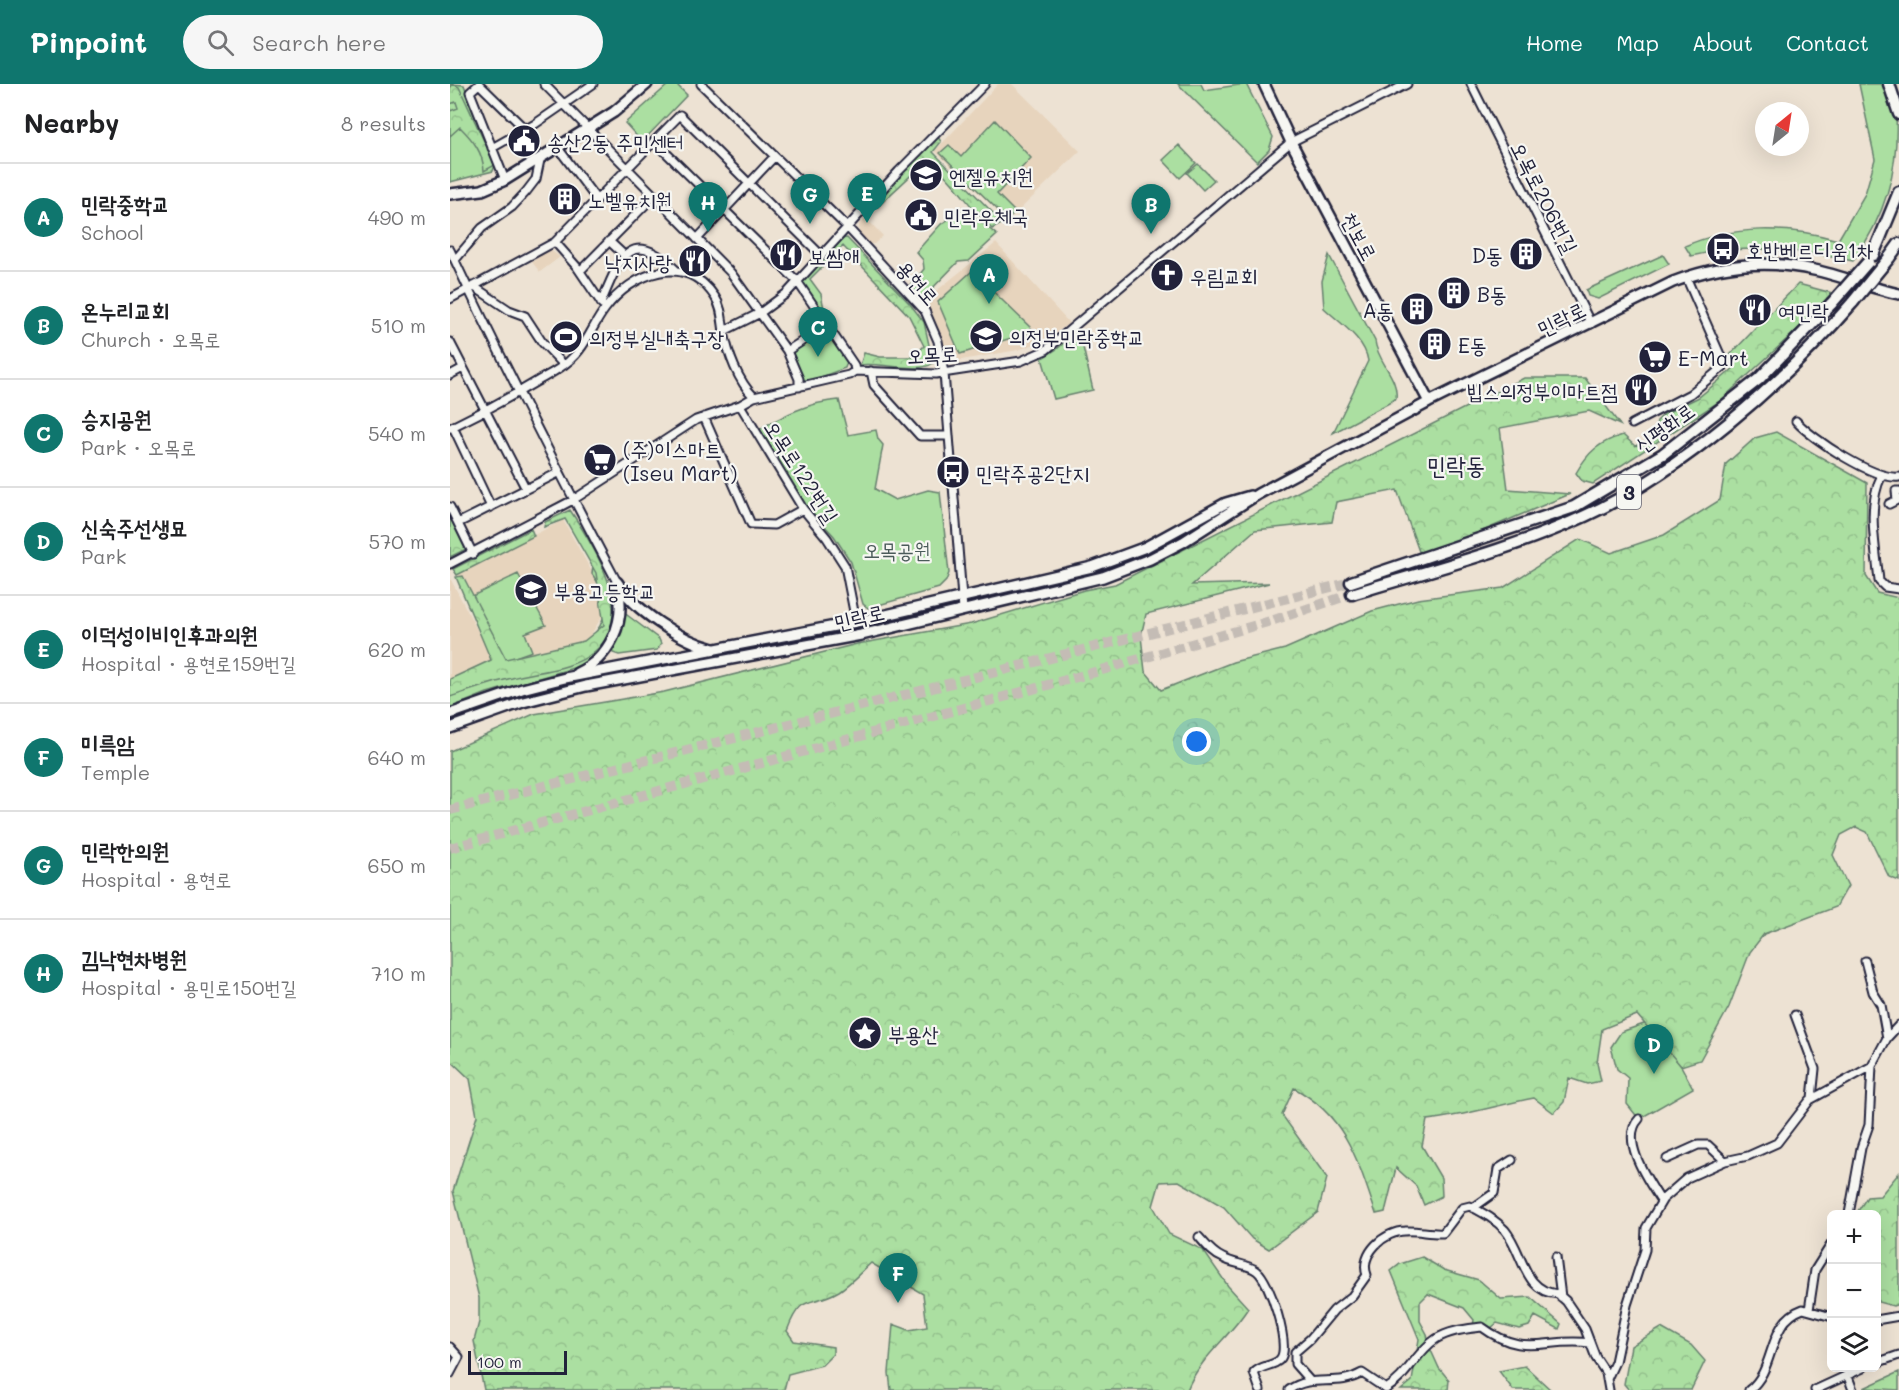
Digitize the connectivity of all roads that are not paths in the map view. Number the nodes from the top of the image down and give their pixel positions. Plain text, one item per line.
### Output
1 (479, 84) edge
2 (544, 84) edge
3 (593, 84) edge
4 (647, 84) edge
5 (701, 84) edge
6 (985, 84) edge
7 (1264, 84) edge
8 (1407, 84) edge
9 (1471, 84) edge
10 (1889, 84) edge
11 (565, 104) junction
12 (1899, 114) edge
13 (587, 128) junction
14 (526, 130) junction
15 (654, 141) junction
16 (1291, 142) junction
17 (492, 148) junction
18 (558, 148) junction
19 (774, 157) junction
20 (540, 160) junction
21 (626, 169) junction
22 (505, 180) junction
23 (750, 184) junction
24 (1899, 192) edge
25 (450, 194) edge
26 (653, 197) junction
27 (597, 200) junction
28 (725, 210) junction
29 (1899, 218) edge
30 (848, 228) junction
31 (697, 238) junction
32 (609, 241) junction
33 (555, 242) junction
34 (1899, 244) edge
35 (450, 249) edge
36 (624, 255) junction
37 (822, 256) junction
38 (1870, 258) junction
39 (455, 260) junction
40 (580, 271) junction
41 (677, 271) junction
42 (1686, 277) junction
43 (797, 281) junction
44 (470, 288) junction
45 (1899, 294) edge
46 (450, 299) edge
47 (602, 306) junction
48 (760, 313) junction
49 (1591, 324) junction
50 (827, 325) junction
51 (724, 331) junction
52 (450, 342) edge
53 (787, 351) junction
54 (564, 365) junction
55 (463, 368) junction
56 (855, 371) junction
57 (871, 371) junction
58 (944, 373) junction
59 (450, 375) edge
60 (799, 387) junction
61 (519, 394) junction
62 (754, 397) junction
63 (1429, 402) junction
64 (740, 405) junction
65 (485, 411) junction
66 (704, 417) junction
67 (1796, 421) dead end
68 (1635, 423) dead end
69 (451, 428) edge
70 (948, 436) junction
71 (558, 473) junction
72 (1882, 475) junction
73 (1899, 477) edge
74 (526, 489) junction
75 (1899, 491) edge
76 (1258, 494) junction
77 (573, 500) junction
78 (1889, 504) dead end
79 (450, 507) edge
80 (491, 507) junction
81 (803, 509) junction
82 (458, 523) junction
83 (473, 554) junction
84 (450, 564) edge
85 (617, 582) junction
86 (1351, 582) tunnel mouth
87 (1899, 589) edge
88 (1352, 594) tunnel mouth
89 (960, 598) junction
90 (963, 610) junction
91 (856, 622) junction
92 (677, 632) junction
93 (720, 650) junction
94 (686, 656) junction
95 (565, 678) junction
96 (450, 714) edge
97 (450, 728) edge
98 (1865, 962) dead end
99 (1795, 1015) dead end
100 (1899, 1025) edge
101 (1887, 1038) junction
102 (1872, 1066) junction
103 (1812, 1098) junction
104 (1639, 1119) dead end
105 (1667, 1159) dead end
106 (1512, 1160) dead end
107 (1725, 1161) junction
108 (1661, 1201) junction
109 (1473, 1208) junction
110 (1850, 1210) edge
111 (1199, 1237) dead end
112 (1827, 1252) edge
113 (1556, 1257) dead end
114 (1561, 1297) junction
115 (1809, 1310) junction
116 (1827, 1315) edge
117 (1899, 1316) edge
118 (1881, 1319) edge
119 (1590, 1343) junction
120 (450, 1347) edge
121 (1899, 1355) edge
122 (1881, 1361) edge
123 (1852, 1372) edge
124 (450, 1374) edge
125 (1846, 1374) junction
126 (1607, 1379) junction
127 (1310, 1381) junction
128 (1260, 1390) edge
129 (1289, 1390) edge
130 (1609, 1390) edge
131 (1749, 1390) edge
132 (1815, 1390) edge
133 (1854, 1390) edge

1 - 14 street
1 - 17 street
2 - 11 street
3 - 11 street
4 - 13 main road
5 - 19 street, 용현로
6 - 30 street
7 - 16 main road, 천보로
8 - 16 street, 오목로
9 - 49 street, 오목로206번길
10 - 12 highway
11 - 13 street
11 - 14 street
13 - 18 main road
13 - 21 street
14 - 17 street
15 - 21 street
15 - 23 street
15 - 28 street
16 - 58 street, 오목로
16 - 63 main road, 천보로
17 - 22 street
18 - 20 main road
18 - 27 street
19 - 23 street
19 - 30 street, 용현로
20 - 22 main road
20 - 39 street
21 - 26 street
21 - 27 street
22 - 25 main road
23 - 28 street
23 - 37 street
24 - 38 highway
26 - 31 street
26 - 32 street
27 - 33 street
28 - 31 street
28 - 43 street
29 - 38 highway, 신평화로 / 3
30 - 37 street
30 - 58 street, 용현로
31 - 48 street
32 - 36 street
32 - 40 street
33 - 40 street
33 - 44 street
34 - 88 highway, 신평화로 / 3, bridge
35 - 39 street
36 - 41 street
36 - 47 street
37 - 43 street
38 - 86 highway, 신평화로 / 3, bridge
39 - 44 street
40 - 47 street
41 - 47 street
41 - 51 street
42 - 45 main road, 민락로
42 - 49 main road, 민락로
42 - 68 street
43 - 48 street
43 - 50 street
44 - 46 street
44 - 54 street
44 - 61 street
47 - 54 street
48 - 51 street
48 - 53 street
49 - 63 main road, 민락로
50 - 53 street
50 - 56 street
51 - 62 street
52 - 55 street
53 - 60 street
54 - 61 street
55 - 59 street
55 - 65 street
56 - 57 street, 오목로
56 - 60 street, 오목로
57 - 58 street, 오목로
57 - 70 street
58 - 70 street, 용현로
60 - 62 street, 오목로
61 - 65 street
61 - 71 street
62 - 64 street, 오목로
63 - 76 main road, 민락로
64 - 66 street, 오목로
64 - 81 street, 오목로122번길
65 - 69 street
65 - 74 street
66 - 77 street, 오목로
66 - 81 street
67 - 72 street
69 - 80 street
70 - 89 street, 용현로
71 - 74 street
71 - 77 street
72 - 73 street
72 - 87 street
74 - 80 street
75 - 78 street
76 - 89 main road, 민락로
76 - 90 main road, 민락로
77 - 83 street, 오목로
77 - 85 street
79 - 82 street
80 - 82 street
81 - 91 street, 오목로122번길
82 - 83 street
83 - 84 street, 오목로
85 - 92 main road
85 - 95 main road
89 - 90 street, 용현로
89 - 91 main road, 민락로
90 - 97 main road, 민락로
91 - 93 main road, 민락로
92 - 93 main road
92 - 94 main road
93 - 94 main road, 민락로
94 - 95 main road, 민락로
95 - 96 main road, 민락로
98 - 101 street
99 - 103 street
100 - 101 street
101 - 102 street
102 - 103 street
102 - 110 street
103 - 107 street
104 - 108 street
105 - 107 street
106 - 109 street
107 - 108 street
108 - 126 street
109 - 114 street
109 - 127 street
111 - 128 street
112 - 115 street
113 - 114 street
114 - 119 street
115 - 116 street
115 - 131 street
117 - 118 street
119 - 126 street
119 - 127 street
120 - 124 street
121 - 122 street
123 - 125 street
125 - 132 street
125 - 133 street
126 - 130 street
127 - 129 street

